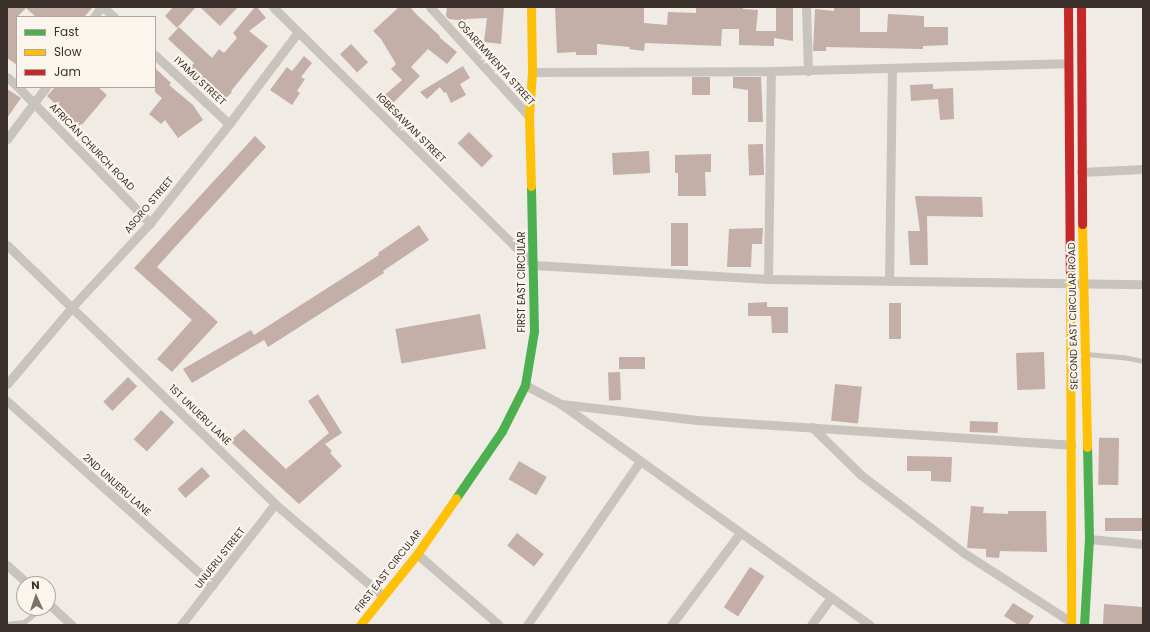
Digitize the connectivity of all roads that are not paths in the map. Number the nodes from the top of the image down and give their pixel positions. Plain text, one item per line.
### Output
1 (102, 7) edge
2 (273, 7) edge
3 (430, 7) edge
4 (531, 7) edge
5 (806, 7) edge
6 (1068, 7) edge
7 (1081, 7) edge
8 (95, 16) edge
9 (113, 16) edge
10 (298, 32) junction
11 (156, 56) edge
12 (1068, 63) junction
13 (892, 69) junction
14 (808, 70) junction
15 (771, 71) junction
16 (532, 72) junction
17 (7, 77) edge
18 (16, 86) edge
19 (18, 88) edge
20 (45, 88) edge
21 (35, 103) junction
22 (529, 116) junction
23 (229, 124) junction
24 (7, 139) edge
25 (1143, 169) edge
26 (1081, 172) junction
27 (150, 223) junction
28 (7, 245) edge
29 (534, 265) junction
30 (768, 279) junction
31 (889, 281) junction
32 (1070, 282) junction
33 (1083, 282) junction
34 (1143, 284) edge
35 (72, 307) junction
36 (1086, 354) junction
37 (1143, 361) edge
38 (7, 384) edge
39 (525, 385) junction
40 (7, 401) edge
41 (561, 404) junction
42 (812, 427) junction
43 (1071, 445) junction
44 (640, 461) junction
45 (275, 504) junction
46 (740, 533) junction
47 (1089, 539) junction
48 (1143, 544) edge
49 (417, 554) junction
50 (7, 565) edge
51 (19, 576) edge
52 (213, 585) junction
53 (382, 595) junction
54 (831, 597) junction
55 (56, 610) edge
56 (32, 616) edge
57 (7, 624) edge
58 (1071, 624) edge
59 (72, 625) edge
60 (181, 625) edge
61 (360, 625) edge
62 (499, 625) edge
63 (527, 625) edge
64 (671, 625) edge
65 (811, 625) edge
66 (870, 625) edge
67 (1084, 625) edge

1 - 8 street
1 - 9 street
2 - 10 street, IGBESAWAN STREET
3 - 22 street, OSAREMWENTA STREET
4 - 16 main road, FIRST EAST CIRCULAR
5 - 14 street
6 - 12 main road, SECOND EAST CIRCULAR ROAD
7 - 26 main road, SECOND EAST CIRCULAR ROAD
10 - 23 street, ASORO STREET
10 - 29 street, IGBESAWAN STREET
11 - 23 street, IYAMU STREET
12 - 13 street
12 - 32 main road, SECOND EAST CIRCULAR ROAD
13 - 14 street
13 - 31 street
14 - 15 street
15 - 16 street
15 - 30 street
16 - 22 main road, FIRST EAST CIRCULAR
17 - 18 street, AFRICAN CHURCH ROAD
19 - 21 street, AFRICAN CHURCH ROAD
20 - 21 street
21 - 24 street
21 - 27 street, AFRICAN CHURCH ROAD
22 - 29 main road, FIRST EAST CIRCULAR
23 - 27 street, ASORO STREET
25 - 26 street
26 - 33 main road, SECOND EAST CIRCULAR ROAD
27 - 35 street, ASORO STREET
28 - 35 street, 1ST UNUERU LANE
29 - 30 street
29 - 39 main road, FIRST EAST CIRCULAR
30 - 31 street
31 - 32 street
32 - 33 street
32 - 43 main road, SECOND EAST CIRCULAR ROAD
33 - 34 street
33 - 36 main road, SECOND EAST CIRCULAR ROAD
35 - 38 street, ASORO STREET
35 - 45 street, 1ST UNUERU LANE
36 - 37 lane
36 - 47 main road, SECOND EAST CIRCULAR ROAD
39 - 41 street
39 - 49 main road, FIRST EAST CIRCULAR
40 - 52 street, 2ND UNUERU LANE
41 - 42 street
41 - 44 street
42 - 43 street
42 - 58 street
43 - 58 main road, SECOND EAST CIRCULAR ROAD
44 - 46 street
44 - 63 street
45 - 52 street, UNUERU STREET
45 - 53 street, 1ST UNUERU LANE
46 - 54 street
46 - 64 street
47 - 48 street
47 - 67 main road, SECOND EAST CIRCULAR ROAD
49 - 53 main road, FIRST EAST CIRCULAR
49 - 62 street
50 - 51 street
52 - 60 street, UNUERU STREET
53 - 61 main road, FIRST EAST CIRCULAR
54 - 65 street
54 - 66 street
55 - 59 street
56 - 57 lane

